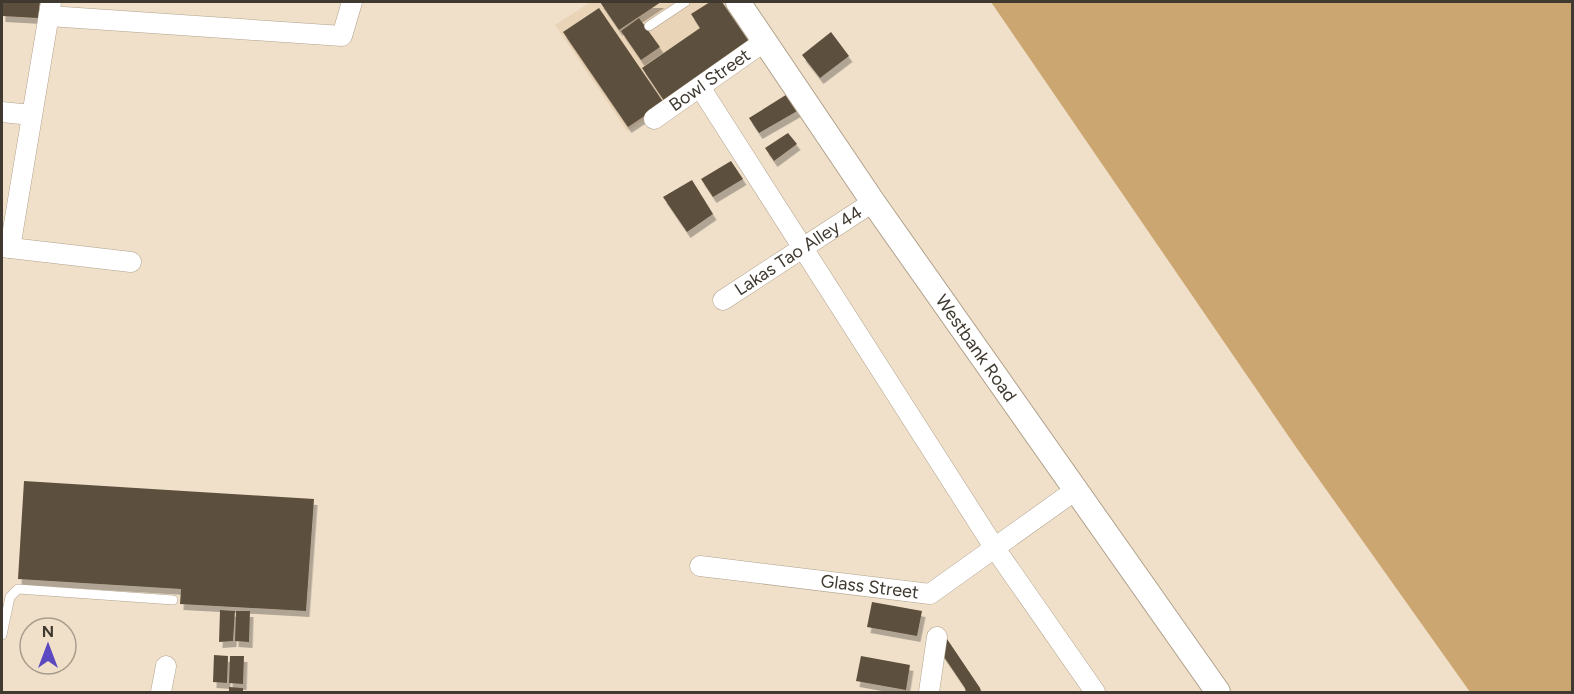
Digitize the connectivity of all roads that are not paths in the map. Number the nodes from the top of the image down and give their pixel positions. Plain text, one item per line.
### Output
1 (352, 2) edge
2 (685, 2) edge
3 (738, 2) edge
4 (50, 9) edge
5 (649, 26) dead end
6 (765, 41) junction
7 (700, 87) junction
8 (2, 112) edge
9 (31, 115) junction
10 (654, 119) dead end
11 (873, 202) junction
12 (6, 248) edge
13 (803, 249) junction
14 (131, 262) dead end
15 (723, 300) dead end
16 (1077, 489) junction
17 (994, 547) junction
18 (700, 566) dead end
19 (173, 600) dead end
20 (2, 635) edge
21 (937, 637) dead end
22 (166, 666) dead end
23 (161, 693) edge
24 (929, 693) edge
25 (1095, 693) edge
26 (1218, 693) edge

1 - 4 street
2 - 5 lane
3 - 6 street, Westbank Road
4 - 9 street
6 - 7 street, Bowl Street
6 - 11 street, Westbank Road
7 - 10 street, Bowl Street
7 - 13 street
8 - 9 street
9 - 12 street
11 - 13 street, Lakas Tao Alley 44
11 - 16 street, Westbank Road
12 - 14 street
13 - 15 street, Lakas Tao Alley 44
13 - 17 street
16 - 17 street, Glass Street
16 - 26 street, Westbank Road
17 - 18 street, Glass Street
17 - 25 street
19 - 20 lane
21 - 24 street
22 - 23 street

